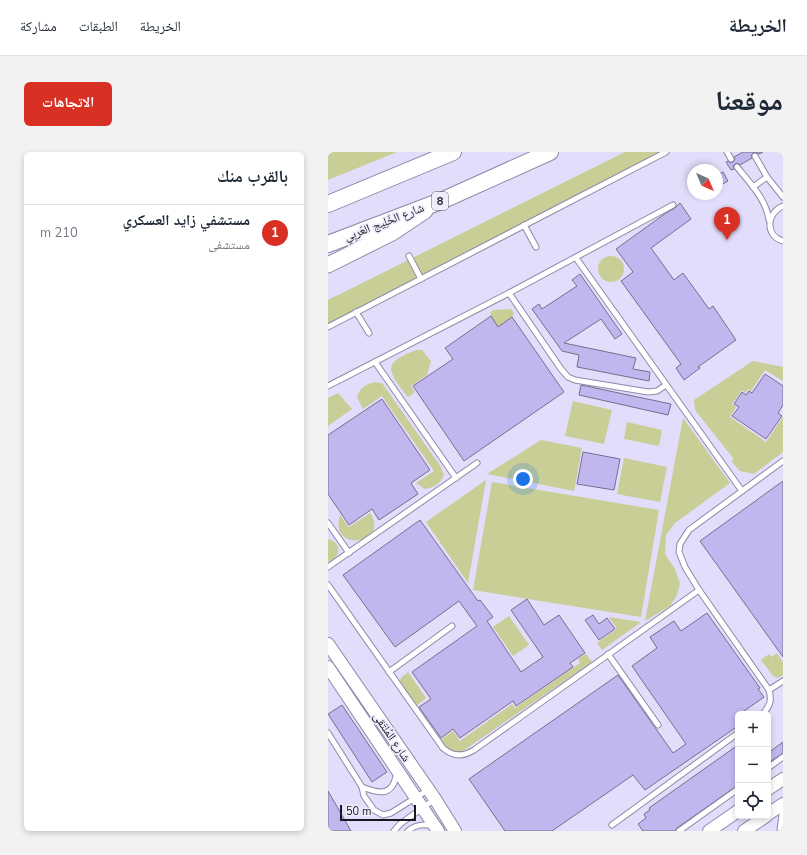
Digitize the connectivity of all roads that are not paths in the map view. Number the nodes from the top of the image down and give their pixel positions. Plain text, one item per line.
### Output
1 (453, 152) edge
2 (550, 152) edge
3 (666, 152) edge
4 (726, 152) edge
5 (755, 156) dead end
6 (731, 159) dead end
7 (736, 167) dead end
8 (767, 177) junction
9 (753, 187) junction
10 (783, 197) edge
11 (441, 201) junction
12 (328, 204) edge
13 (673, 205) dead end
14 (783, 206) edge
15 (770, 220) junction
16 (524, 225) junction
17 (783, 241) edge
18 (328, 244) edge
19 (536, 247) dead end
20 (410, 256) dead end
21 (576, 258) junction
22 (328, 265) edge
23 (421, 278) junction
24 (509, 293) junction
25 (356, 312) junction
26 (328, 327) edge
27 (369, 333) dead end
28 (375, 362) junction
29 (666, 385) junction
30 (328, 386) edge
31 (783, 460) edge
32 (477, 463) dead end
33 (456, 478) junction
34 (742, 491) junction
35 (328, 523) edge
36 (349, 553) junction
37 (328, 568) edge
38 (328, 585) edge
39 (699, 590) junction
40 (452, 626) dead end
41 (328, 644) edge
42 (608, 654) junction
43 (328, 668) edge
44 (389, 672) junction
45 (332, 678) edge
46 (783, 680) edge
47 (769, 690) junction
48 (765, 711) edge
49 (658, 725) dead end
50 (328, 733) edge
51 (735, 735) edge
52 (783, 757) edge
53 (771, 766) edge
54 (397, 770) junction
55 (783, 779) edge
56 (362, 787) junction
57 (771, 787) edge
58 (735, 791) edge
59 (431, 794) junction
60 (419, 803) junction
61 (783, 804) edge
62 (771, 812) edge
63 (735, 813) edge
64 (762, 819) edge
65 (612, 825) dead end
66 (437, 829) edge
67 (394, 831) edge
68 (408, 831) edge
69 (455, 831) edge
70 (679, 831) edge
71 (709, 831) edge
72 (744, 831) edge
73 (780, 831) edge

1 - 12 highway
2 - 11 highway, شارع الخَلِيج العَربِي / 8
3 - 16 lane
4 - 6 lane
5 - 8 lane
7 - 9 lane
8 - 9 lane
8 - 10 lane
9 - 15 lane
11 - 18 highway, شارع الخَلِيج العَربِي / 8
11 - 22 main road
13 - 21 lane
14 - 15 lane
15 - 17 lane
16 - 19 lane
16 - 23 lane
20 - 23 lane
21 - 24 lane
21 - 29 lane
23 - 25 lane
24 - 28 lane
24 - 29 lane
25 - 26 lane
25 - 27 lane
28 - 30 lane
28 - 33 lane
29 - 34 lane
31 - 34 lane
32 - 33 lane
33 - 36 lane
34 - 39 lane
35 - 36 lane
36 - 37 lane
38 - 44 lane
39 - 42 lane
39 - 47 lane
40 - 44 lane
41 - 59 street, شارع المُلتَقى
42 - 44 lane
42 - 49 lane
43 - 45 street, شارع المُلتَقى
45 - 54 street, شارع المُلتَقى
46 - 47 lane
47 - 48 lane
50 - 56 lane
51 - 65 lane
52 - 53 lane
54 - 56 lane
54 - 60 street, شارع المُلتَقى
55 - 57 street
56 - 60 lane
58 - 70 lane
59 - 60 lane
59 - 60 lane
59 - 69 street, شارع المُلتَقى
60 - 66 street, شارع المُلتَقى
60 - 67 lane
61 - 62 street
61 - 73 lane
63 - 71 street
64 - 72 street
66 - 68 lane

